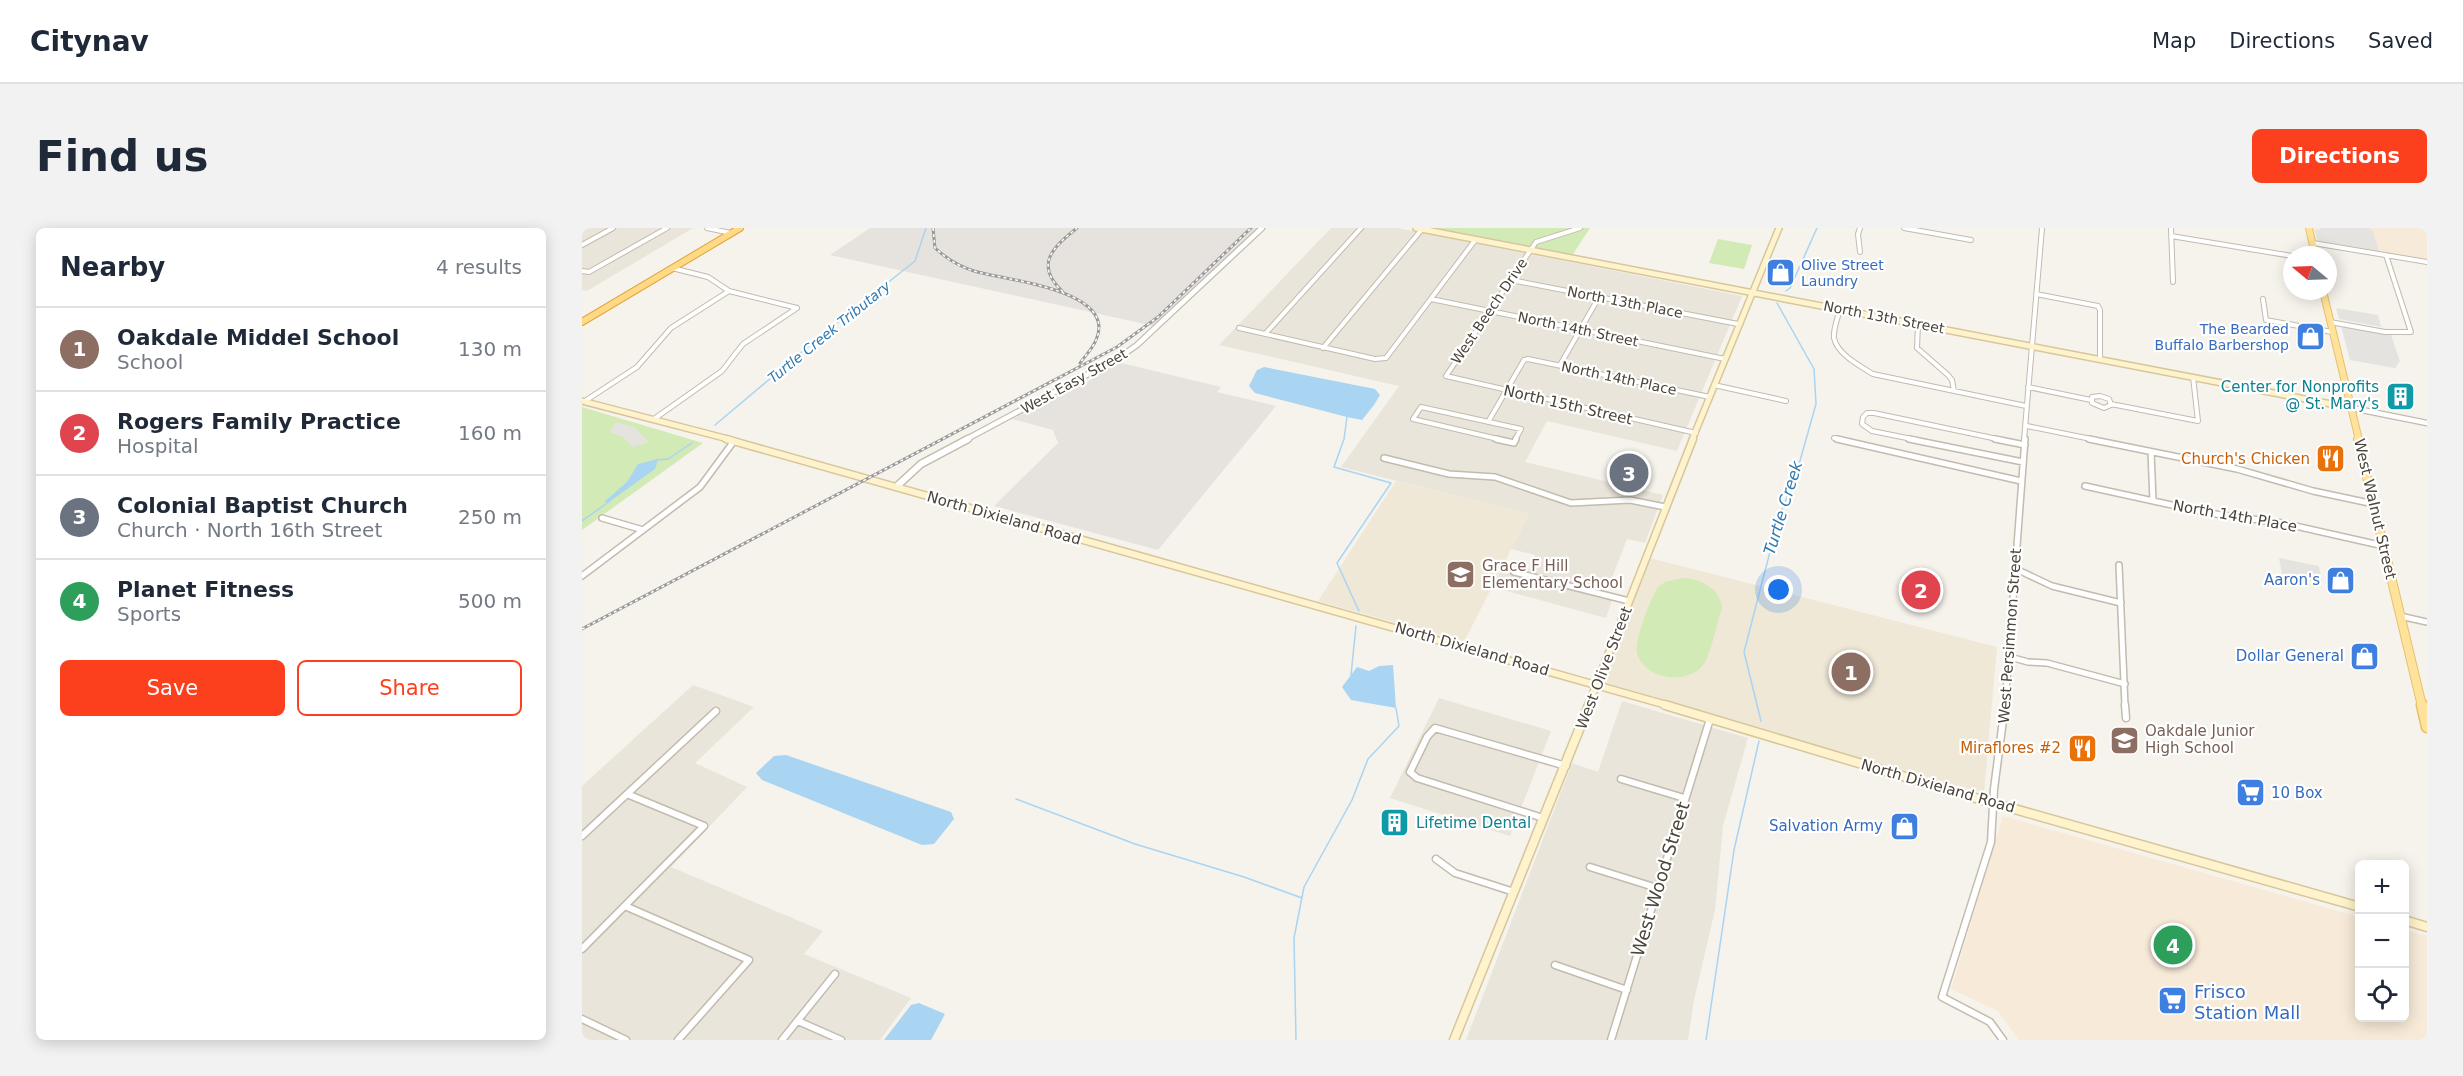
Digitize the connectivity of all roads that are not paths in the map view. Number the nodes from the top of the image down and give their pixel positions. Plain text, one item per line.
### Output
1 (613, 228) edge
2 (667, 228) edge
3 (707, 228) edge
4 (740, 228) edge
5 (1262, 228) edge
6 (1361, 228) edge
7 (1420, 228) edge
8 (1580, 228) edge
9 (1779, 228) edge
10 (1860, 228) edge
11 (1904, 228) edge
12 (2042, 228) edge
13 (2171, 228) edge
14 (2309, 228) edge
15 (730, 233) junction
16 (2171, 236) junction
17 (1476, 239) junction
18 (1971, 240) dead end
19 (2313, 243) junction
20 (582, 245) edge
21 (2314, 246) edge
22 (1530, 250) junction
23 (1860, 252) dead end
24 (2283, 255) edge
25 (2386, 255) junction
26 (2427, 262) edge
27 (672, 268) junction
28 (582, 271) edge
29 (1511, 280) junction
30 (2173, 282) dead end
31 (729, 291) junction
32 (1752, 292) junction
33 (2036, 294) junction
34 (1599, 297) junction
35 (1431, 299) junction
36 (2263, 299) dead end
37 (2325, 300) edge
38 (1840, 309) junction
39 (2100, 310) joint
40 (1490, 311) junction
41 (2330, 321) junction
42 (582, 322) edge
43 (1738, 324) junction
44 (1918, 324) junction
45 (1239, 328) dead end
46 (1580, 330) junction
47 (2332, 332) junction
48 (1265, 334) junction
49 (2032, 345) junction
50 (1323, 348) junction
51 (2100, 358) junction
52 (1725, 359) junction
53 (1560, 365) junction
54 (1447, 371) joint
55 (2193, 377) junction
56 (1714, 386) junction
57 (2028, 387) junction
58 (1506, 391) junction
59 (1954, 391) junction
60 (1710, 397) junction
61 (2091, 400) junction
62 (583, 401) edge
63 (1786, 401) dead end
64 (2111, 404) junction
65 (2026, 406) junction
66 (2352, 408) junction
67 (654, 419) junction
68 (1488, 422) junction
69 (2427, 423) edge
70 (2027, 426) junction
71 (1696, 433) junction
72 (1834, 438) dead end
73 (734, 441) junction
74 (2025, 444) junction
75 (2151, 452) junction
76 (1384, 458) dead end
77 (2023, 462) junction
78 (2021, 481) junction
79 (2085, 486) dead end
80 (896, 487) junction
81 (2152, 501) junction
82 (2374, 504) junction
83 (1665, 507) junction
84 (602, 518) dead end
85 (643, 530) junction
86 (2384, 546) junction
87 (2119, 565) dead end
88 (2016, 569) junction
89 (1514, 572) dead end
90 (582, 576) edge
91 (1629, 602) junction
92 (2121, 603) junction
93 (2400, 616) junction
94 (2427, 622) edge
95 (2010, 657) junction
96 (1597, 684) junction
97 (2125, 684) junction
98 (716, 711) dead end
99 (2126, 718) dead end
100 (1710, 719) junction
101 (2427, 727) edge
102 (1566, 766) junction
103 (1621, 779) dead end
104 (627, 795) junction
105 (1684, 798) junction
106 (1995, 803) junction
107 (1543, 818) junction
108 (582, 836) edge
109 (1436, 859) dead end
110 (1590, 867) dead end
111 (1657, 888) junction
112 (1516, 893) junction
113 (625, 906) junction
114 (2355, 906) edge
115 (2409, 922) edge
116 (2427, 927) edge
117 (582, 949) edge
118 (749, 960) joint
119 (1555, 964) dead end
120 (835, 974) dead end
121 (1627, 990) junction
122 (582, 1019) edge
123 (798, 1021) junction
124 (626, 1040) edge
125 (678, 1040) edge
126 (782, 1040) edge
127 (841, 1040) edge
128 (1454, 1040) edge
129 (1611, 1040) edge
130 (2003, 1040) edge

1 - 20 street
2 - 28 street
3 - 15 street
4 - 15 highway
5 - 80 street, West Easy Street
6 - 48 street
7 - 17 main road, North 13th Street
7 - 50 street
8 - 22 street
9 - 32 main road, West Olive Street
10 - 23 street
11 - 18 street
12 - 33 street, West Persimmon Street
13 - 16 street
14 - 19 main road
15 - 27 highway
16 - 24 street
16 - 30 street
17 - 22 main road, North 13th Street
17 - 35 street
19 - 21 main road
19 - 25 street
22 - 29 street, West Beech Drive
22 - 32 main road, North 13th Street
25 - 26 street
25 - 41 street
27 - 31 street
27 - 42 highway
29 - 34 street, North 13th Place
29 - 40 street, West Beech Drive
31 - 62 street
31 - 67 street
32 - 38 main road, North 13th Street
32 - 43 main road, West Olive Street
33 - 39 street
33 - 49 street, West Persimmon Street
34 - 43 street, North 13th Place
34 - 46 street
35 - 40 street, North 14th Street
35 - 50 street
36 - 47 street
37 - 41 main road, West Walnut Street
38 - 44 main road, North 13th Street
38 - 59 street
39 - 51 street
40 - 46 street, North 14th Street
40 - 54 street, West Beech Drive
41 - 47 main road, West Walnut Street
43 - 52 main road, West Olive Street
44 - 49 main road, North 13th Street
44 - 59 street
45 - 48 street
46 - 52 street, North 14th Street
46 - 53 street
47 - 66 main road, West Walnut Street
48 - 50 street
49 - 51 main road, North 13th Street
49 - 57 street, West Persimmon Street
51 - 55 main road, North 13th Street
52 - 56 main road, West Olive Street
53 - 58 street, North 14th Place
53 - 60 street, North 14th Place
54 - 58 street, North 15th Street
55 - 64 street
55 - 66 main road, North 13th Street
56 - 60 main road, West Olive Street
56 - 63 street
57 - 61 street
57 - 65 street, West Persimmon Street
58 - 68 street
58 - 71 street, North 15th Street
59 - 65 street
60 - 71 main road, West Olive Street
61 - 64 street
61 - 64 street
62 - 67 main road, North Dixieland Road
65 - 70 street, West Persimmon Street
66 - 69 street
66 - 82 main road, West Walnut Street
67 - 73 main road, North Dixieland Road
68 - 68 street
70 - 74 street, West Persimmon Street
70 - 75 street
71 - 83 main road, West Olive Street
72 - 78 street
73 - 80 main road, North Dixieland Road
73 - 85 street
74 - 77 street, West Persimmon Street
74 - 77 street
75 - 81 street
75 - 82 street
76 - 83 street
77 - 78 street, West Persimmon Street
78 - 88 street, West Persimmon Street
79 - 81 street, North 14th Place
80 - 96 main road, North Dixieland Road
81 - 86 street, North 14th Place
82 - 86 main road, West Walnut Street
83 - 91 main road, West Olive Street
84 - 85 street
85 - 90 street
86 - 93 main road, West Walnut Street
87 - 92 street
88 - 92 street
88 - 95 street, West Persimmon Street
89 - 91 street
91 - 96 main road, West Olive Street
92 - 97 street
93 - 94 street
93 - 101 main road, West Walnut Street
95 - 97 street
95 - 106 street, West Persimmon Street
96 - 100 main road, North Dixieland Road
96 - 102 main road, West Olive Street
97 - 99 street
98 - 104 street
100 - 105 street, West Wood Street
100 - 106 main road, North Dixieland Road
102 - 107 main road, West Olive Street
102 - 107 street
103 - 105 street
104 - 108 street
104 - 113 street
105 - 111 street, West Wood Street
106 - 114 main road, North Dixieland Road
106 - 130 street, West Persimmon Street
107 - 112 main road, West Olive Street
109 - 112 street
110 - 111 street
111 - 121 street, West Wood Street
112 - 128 main road, West Olive Street
113 - 117 street
113 - 118 street
115 - 116 main road
118 - 125 street
119 - 121 street
120 - 123 street
121 - 129 street, West Wood Street
122 - 124 street
123 - 126 street
123 - 127 street

